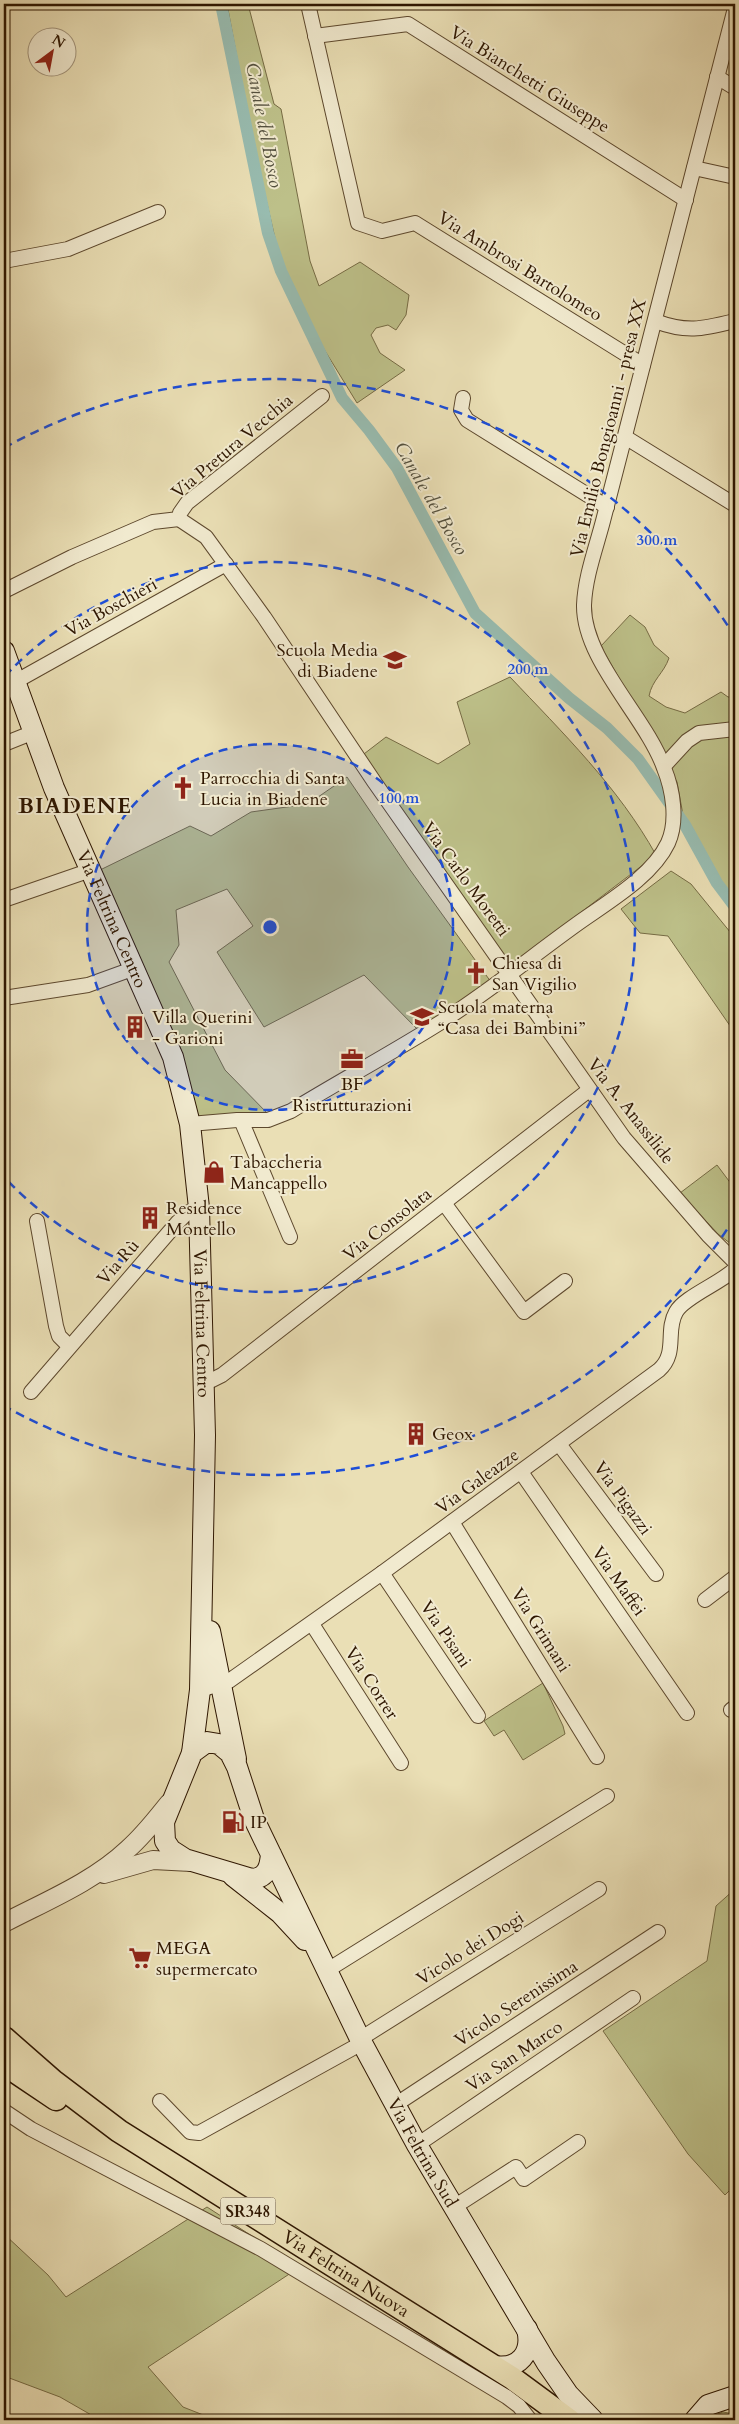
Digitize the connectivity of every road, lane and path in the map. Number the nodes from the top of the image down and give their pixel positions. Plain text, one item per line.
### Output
1 (308, 4) edge
2 (735, 8) edge
3 (315, 36) junction
4 (718, 77) junction
5 (735, 88) edge
6 (694, 168) junction
7 (735, 177) edge
8 (686, 200) junction
9 (158, 212) dead end
10 (4, 261) edge
11 (735, 320) edge
12 (655, 321) junction
13 (643, 365) junction
14 (322, 396) dead end
15 (463, 398) dead end
16 (625, 437) junction
17 (735, 504) edge
18 (607, 508) junction
19 (179, 520) junction
20 (226, 564) junction
21 (4, 591) edge
22 (4, 651) edge
23 (10, 685) edge
24 (735, 729) edge
25 (34, 732) junction
26 (4, 744) edge
27 (664, 766) junction
28 (91, 870) junction
29 (4, 900) edge
30 (135, 968) junction
31 (510, 973) junction
32 (4, 998) edge
33 (589, 1090) junction
34 (241, 1120) junction
35 (190, 1124) junction
36 (444, 1203) junction
37 (199, 1208) junction
38 (37, 1221) dead end
39 (290, 1237) dead end
40 (735, 1262) edge
41 (735, 1268) edge
42 (565, 1281) dead end
43 (69, 1346) junction
44 (204, 1380) junction
45 (31, 1392) dead end
46 (559, 1444) junction
47 (521, 1472) junction
48 (452, 1522) junction
49 (382, 1573) junction
50 (656, 1574) dead end
51 (735, 1577) edge
52 (705, 1600) dead end
53 (312, 1624) junction
54 (209, 1687) junction
55 (687, 1712) dead end
56 (478, 1716) dead end
57 (192, 1753) junction
58 (597, 1757) dead end
59 (400, 1763) dead end
60 (238, 1767) junction
61 (176, 1794) junction
62 (607, 1796) dead end
63 (271, 1854) junction
64 (195, 1863) junction
65 (229, 1873) junction
66 (83, 1882) junction
67 (599, 1889) dead end
68 (4, 1923) edge
69 (658, 1932) dead end
70 (324, 1967) junction
71 (633, 1998) dead end
72 (4, 2038) edge
73 (361, 2041) junction
74 (4, 2064) edge
75 (160, 2101) dead end
76 (395, 2105) junction
77 (4, 2111) edge
78 (118, 2131) junction
79 (578, 2142) dead end
80 (418, 2145) junction
81 (454, 2207) junction
82 (527, 2329) junction
83 (494, 2366) junction
84 (730, 2397) edge
85 (567, 2419) edge
86 (530, 2420) edge
87 (593, 2420) edge
88 (696, 2420) edge

1 - 3 street, Via Ambrosi Bartolomeo
2 - 4 street, Via Emilio Bongioanni - presa XX
3 - 8 street, Via Bianchetti Giuseppe
3 - 13 street, Via Ambrosi Bartolomeo
4 - 5 street
4 - 6 street, Via Emilio Bongioanni - presa XX
6 - 7 street
6 - 8 street, Via Emilio Bongioanni - presa XX
8 - 12 street, Via Emilio Bongioanni - presa XX
9 - 10 street
11 - 12 street
12 - 13 street, Via Emilio Bongioanni - presa XX
13 - 16 street, Via Emilio Bongioanni - presa XX
14 - 19 street, Via Pretura Vecchia
15 - 18 street
16 - 17 street
16 - 18 street, Via Emilio Bongioanni - presa XX
18 - 27 street, Via Emilio Bongioanni - presa XX
19 - 20 street, Via Carlo Moretti
19 - 21 street, Via Pretura Vecchia
20 - 23 street, Via Boschieri
20 - 31 street, Via Carlo Moretti
22 - 23 main road, Via Feltrina Centro
23 - 25 main road, Via Feltrina Centro
24 - 27 street
25 - 26 street
25 - 28 main road, Via Feltrina Centro
27 - 31 street, Via Emilio Bongioanni - presa XX
28 - 29 street
28 - 30 main road, Via Feltrina Centro
30 - 32 street
30 - 35 main road, Via Feltrina Centro
31 - 33 street, Via A. Anassilide
31 - 34 street
33 - 36 street, Via Consolata
33 - 40 street, Via A. Anassilide
34 - 35 street
34 - 39 street
35 - 37 main road, Via Feltrina Centro
36 - 42 street
36 - 44 street, Via Consolata
37 - 43 street, Via Rù
37 - 44 main road, Via Feltrina Centro
38 - 43 street
41 - 46 street, Via Galeazze
43 - 45 street, Via Rù
44 - 54 main road, Via Feltrina Centro
46 - 47 street, Via Galeazze
46 - 50 street, Via Pigazzi
47 - 48 street, Via Galeazze
47 - 55 street, Via Maffei
48 - 49 street, Via Galeazze
48 - 58 street, Via Grimani
49 - 53 street, Via Galeazze
49 - 56 street, Via Pisani
51 - 52 street
53 - 54 street, Via Galeazze
53 - 59 street, Via Correr
54 - 57 main road
54 - 60 main road
57 - 60 main road
57 - 61 main road
60 - 63 main road, Via Feltrina Sud
61 - 64 main road
61 - 66 street
62 - 70 street
63 - 65 main road
63 - 70 main road, Via Feltrina Sud
64 - 65 main road
64 - 66 street
65 - 70 main road, Via Feltrina Sud
66 - 68 street
67 - 73 street, Vicolo dei Dogi
69 - 76 street, Vicolo Serenissima
70 - 73 main road, Via Feltrina Sud
71 - 80 street, Via San Marco
72 - 78 main road, Via Feltrina Nuova / SR348
73 - 75 street, Vicolo dei Dogi
73 - 76 main road, Via Feltrina Sud
74 - 78 main road
76 - 80 main road, Via Feltrina Sud
77 - 86 street
78 - 83 main road, Via Feltrina Nuova / SR348
79 - 81 street
80 - 81 main road, Via Feltrina Sud
81 - 82 main road, Via Feltrina Sud
82 - 83 main road
82 - 87 main road, Via Feltrina Sud
83 - 85 main road, Via Feltrina Nuova / SR348
84 - 88 main road

